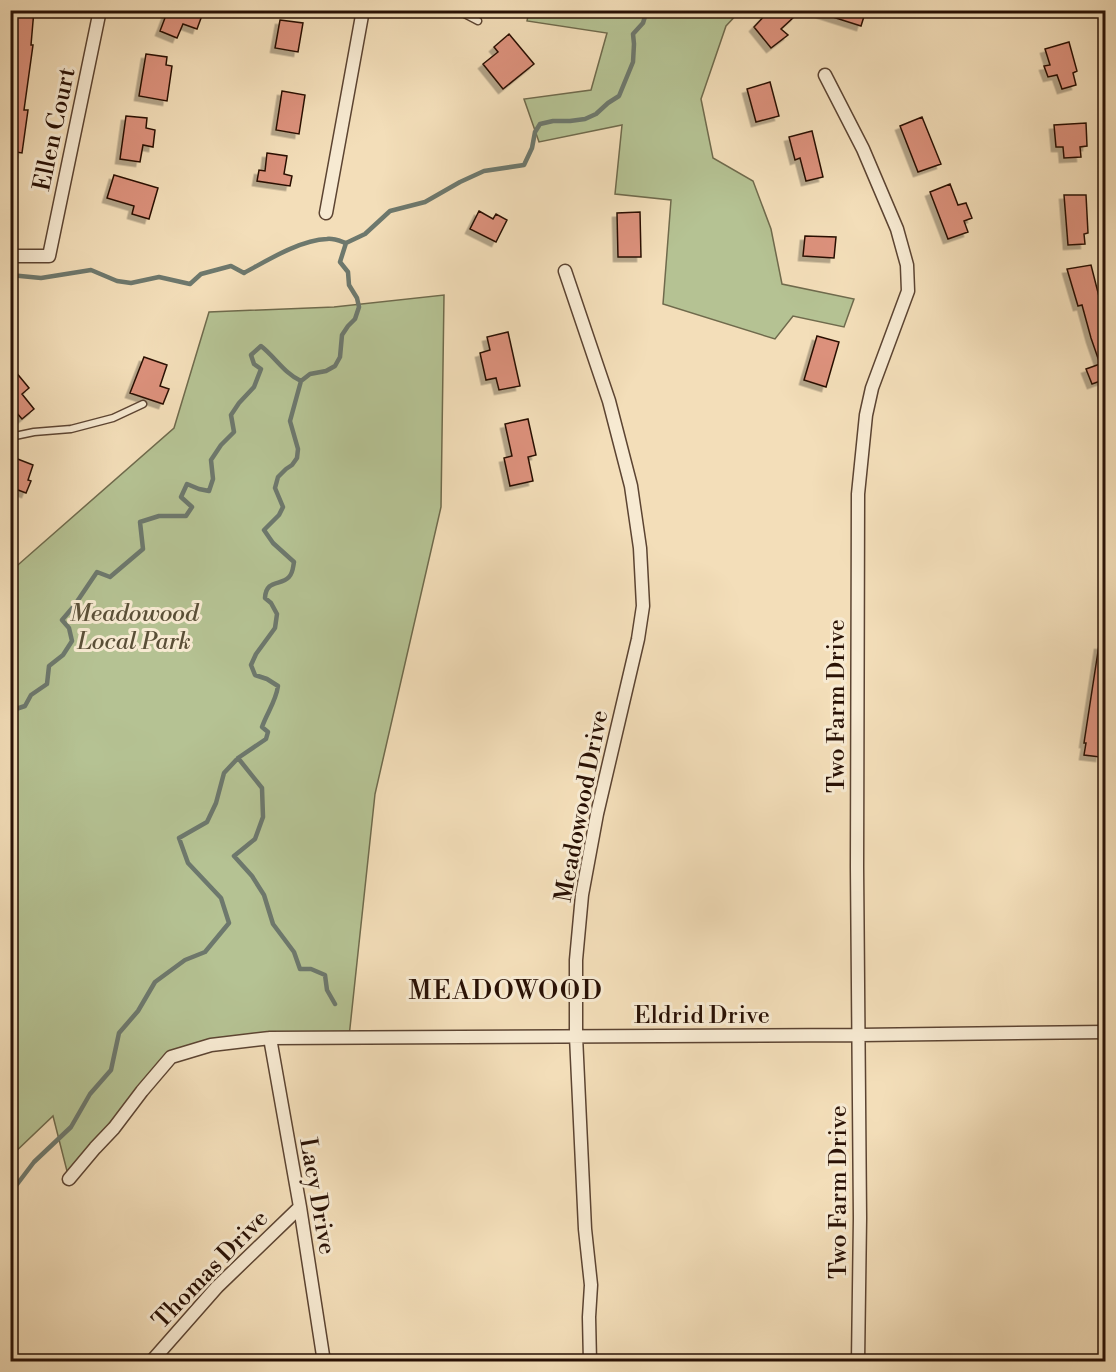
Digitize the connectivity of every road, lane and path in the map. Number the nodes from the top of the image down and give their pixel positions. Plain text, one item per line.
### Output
1 (100, 10) edge
2 (363, 10) edge
3 (458, 10) edge
4 (478, 21) dead end
5 (825, 75) dead end
6 (326, 213) dead end
7 (10, 256) edge
8 (565, 271) dead end
9 (143, 404) dead end
10 (10, 437) edge
11 (1106, 1032) edge
12 (859, 1035) junction
13 (576, 1036) junction
14 (270, 1038) junction
15 (69, 1179) dead end
16 (300, 1207) junction
17 (151, 1362) edge
18 (324, 1362) edge
19 (590, 1362) edge
20 (858, 1362) edge

1 - 7 street, Ellen Court
2 - 6 street
3 - 4 lane
5 - 12 street, Two Farm Drive
8 - 13 street, Meadowood Drive
9 - 10 lane
11 - 12 street, Eldrid Drive
12 - 13 street, Eldrid Drive
12 - 20 street, Two Farm Drive
13 - 14 street, Eldrid Drive
13 - 19 street, Meadowood Drive
14 - 15 street, Eldrid Drive
14 - 16 street, Lacy Drive
16 - 17 street, Thomas Drive
16 - 18 street, Lacy Drive

